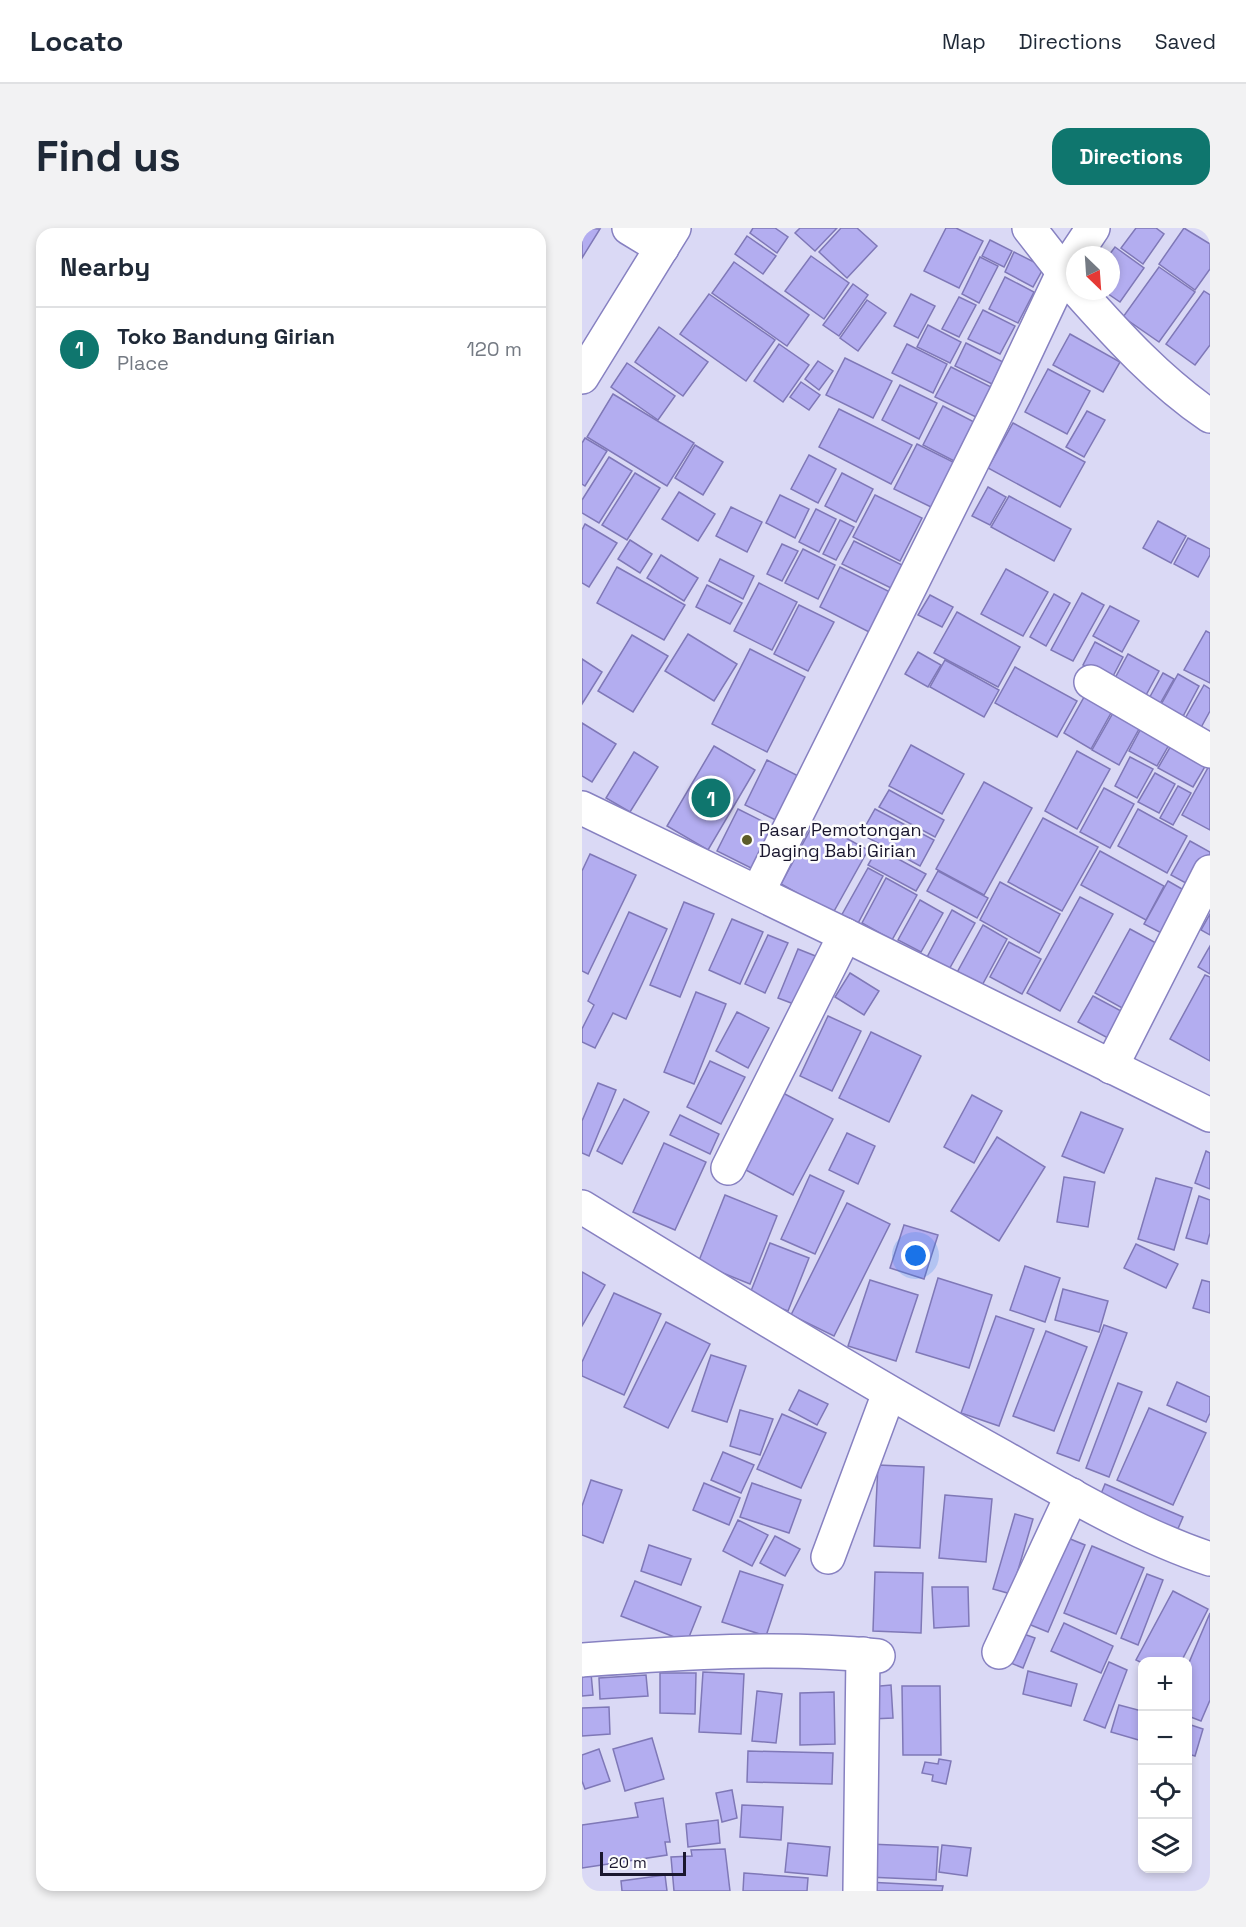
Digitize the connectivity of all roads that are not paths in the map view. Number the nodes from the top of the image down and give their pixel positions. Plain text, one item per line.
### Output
1 (629, 228) edge
2 (1029, 228) edge
3 (1093, 228) edge
4 (668, 238) edge
5 (1086, 246) edge
6 (1066, 276) edge
7 (1066, 294) edge
8 (1086, 300) edge
9 (582, 377) edge
10 (1210, 416) edge
11 (1091, 682) dead end
12 (1210, 751) edge
13 (582, 808) edge
14 (1210, 872) edge
15 (758, 892) junction
16 (845, 935) junction
17 (1111, 1067) junction
18 (1210, 1115) edge
19 (728, 1168) dead end
20 (582, 1207) edge
21 (889, 1393) junction
22 (1072, 1495) junction
23 (1206, 1548) edge
24 (828, 1557) dead end
25 (999, 1652) dead end
26 (582, 1660) edge
27 (860, 1891) edge

1 - 4 main road
2 - 6 main road
3 - 5 main road
4 - 9 main road
7 - 15 main road
8 - 10 main road
11 - 12 main road
13 - 15 main road
14 - 17 main road
15 - 16 main road
16 - 17 main road
16 - 19 main road
17 - 18 main road
20 - 21 main road
21 - 22 main road
21 - 24 main road
22 - 23 main road
22 - 25 main road
26 - 27 main road

